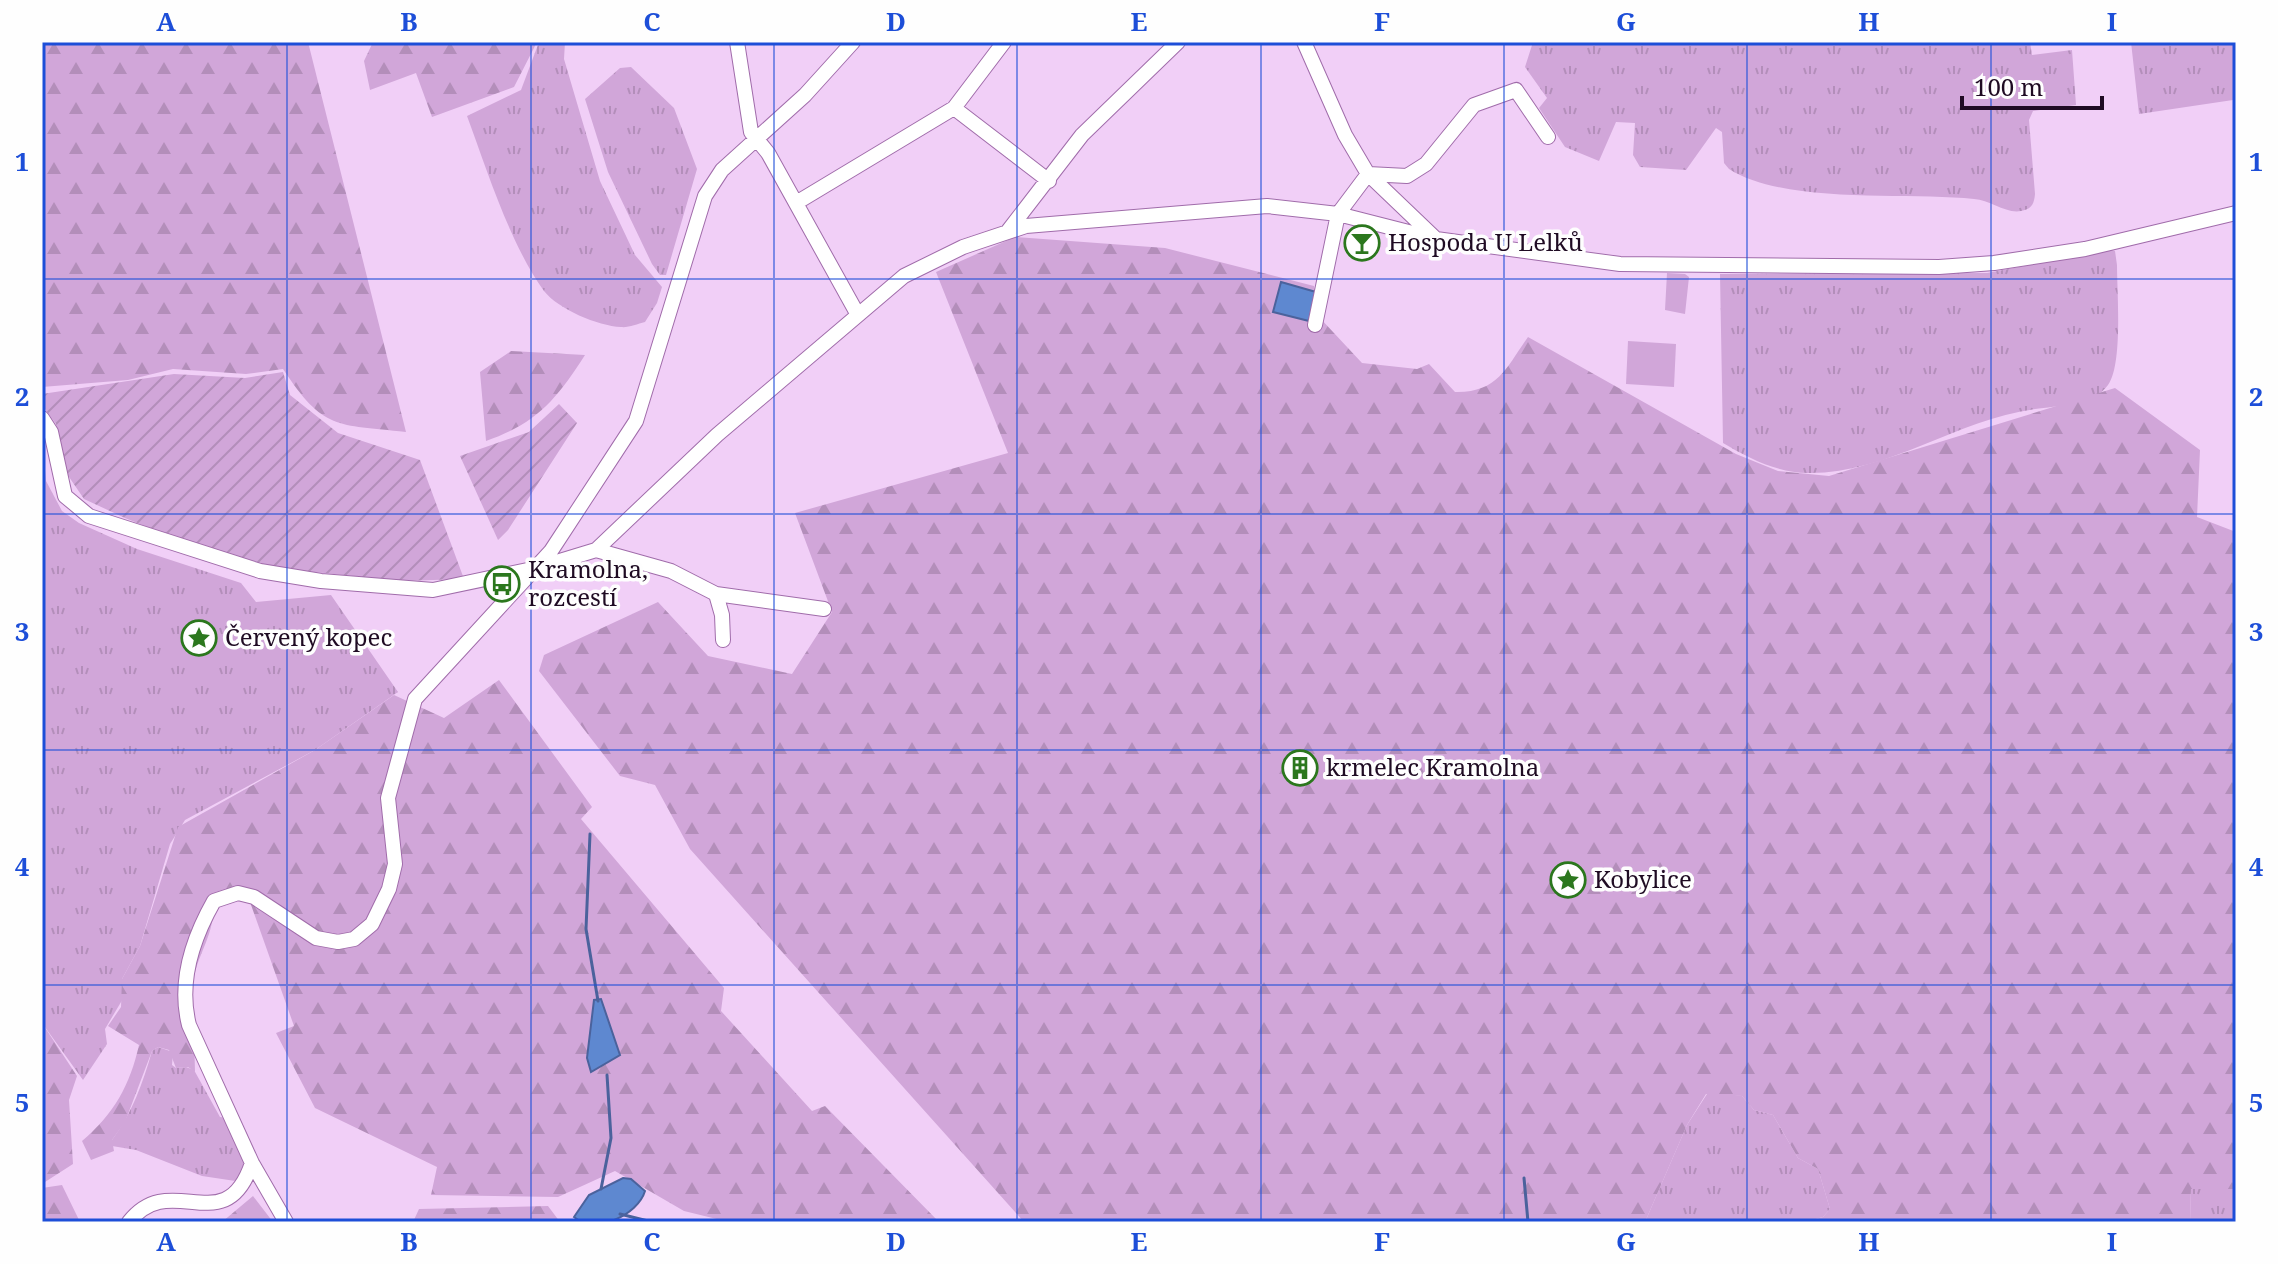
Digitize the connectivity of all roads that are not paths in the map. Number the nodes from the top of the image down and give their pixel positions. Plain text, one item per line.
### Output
1 (737, 42) edge
2 (853, 42) edge
3 (1004, 42) edge
4 (1178, 42) edge
5 (1304, 42) edge
6 (954, 108) junction
7 (1548, 137) dead end
8 (757, 138) junction
9 (1368, 174) junction
10 (1049, 181) junction
11 (796, 203) junction
12 (2236, 213) edge
13 (1338, 214) junction
14 (1007, 231) junction
15 (1436, 239) junction
16 (858, 315) junction
17 (1315, 325) dead end
18 (42, 418) edge
19 (596, 550) junction
20 (537, 568) junction
21 (716, 594) junction
22 (824, 609) dead end
23 (723, 640) dead end
24 (252, 1163) junction
25 (129, 1222) edge
26 (286, 1222) edge

1 - 8 street
2 - 8 street
3 - 6 street
4 - 10 street
5 - 9 street
6 - 10 street
6 - 11 street
7 - 9 street
8 - 11 street
8 - 20 street
9 - 13 street
9 - 15 street
10 - 14 street
11 - 16 street
12 - 15 street
13 - 14 street
13 - 15 street
13 - 17 street
14 - 16 street
16 - 19 street
18 - 20 street
19 - 20 street
19 - 21 street
20 - 24 street
21 - 22 street
21 - 23 street
24 - 25 street
24 - 26 street

